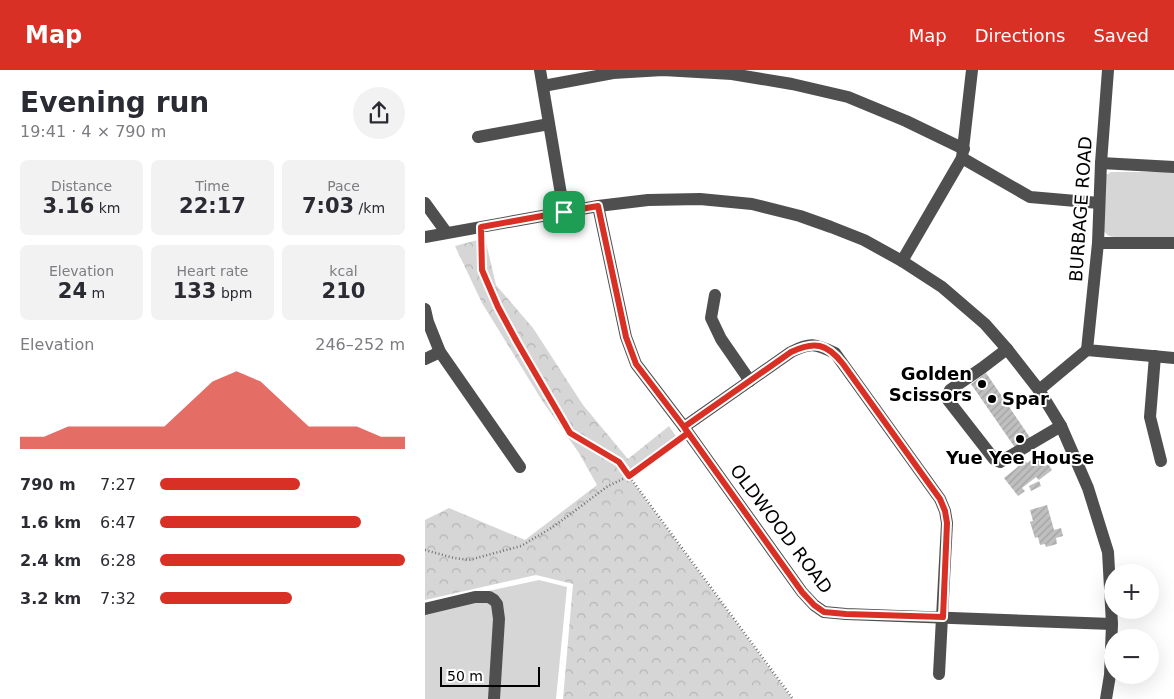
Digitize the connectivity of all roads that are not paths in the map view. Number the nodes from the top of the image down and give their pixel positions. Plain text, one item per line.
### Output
1 (540, 70) edge
2 (972, 70) edge
3 (1108, 70) edge
4 (543, 86) junction
5 (549, 124) junction
6 (478, 137) dead end
7 (963, 153) junction
8 (1101, 163) junction
9 (1174, 166) edge
10 (1099, 203) junction
11 (425, 204) edge
12 (598, 206) junction
13 (564, 212) junction
14 (446, 232) junction
15 (425, 237) edge
16 (1098, 243) junction
17 (1174, 243) edge
18 (903, 261) junction
19 (715, 295) dead end
20 (425, 309) edge
21 (1007, 349) junction
22 (1087, 350) junction
23 (439, 352) junction
24 (1155, 356) junction
25 (1174, 358) edge
26 (425, 359) edge
27 (751, 381) junction
28 (1039, 390) junction
29 (1061, 426) junction
30 (686, 430) junction
31 (1161, 461) dead end
32 (520, 467) dead end
33 (425, 609) edge
34 (943, 617) junction
35 (1112, 624) junction
36 (939, 674) dead end
37 (494, 699) edge
38 (1107, 699) edge

1 - 4 street
2 - 7 street
3 - 8 street, BURBAGE ROAD
4 - 5 street
4 - 7 street
5 - 6 street
5 - 13 street
7 - 10 street
7 - 18 street
8 - 9 street
8 - 10 street, BURBAGE ROAD
10 - 16 street, BURBAGE ROAD
11 - 14 street
12 - 13 street
12 - 18 street
12 - 30 street, OLDWOOD ROAD
13 - 14 street
14 - 15 street
16 - 17 street
16 - 22 street, BURBAGE ROAD
18 - 21 street
19 - 27 street
20 - 23 street
21 - 28 street
21 - 29 street
22 - 24 street
22 - 28 street
23 - 26 street
23 - 32 street
24 - 25 street
24 - 31 street
27 - 30 street
27 - 34 street
28 - 29 street
29 - 35 street
30 - 34 street, OLDWOOD ROAD
33 - 37 street
34 - 35 street, OLDWOOD ROAD
34 - 36 street
35 - 38 street

